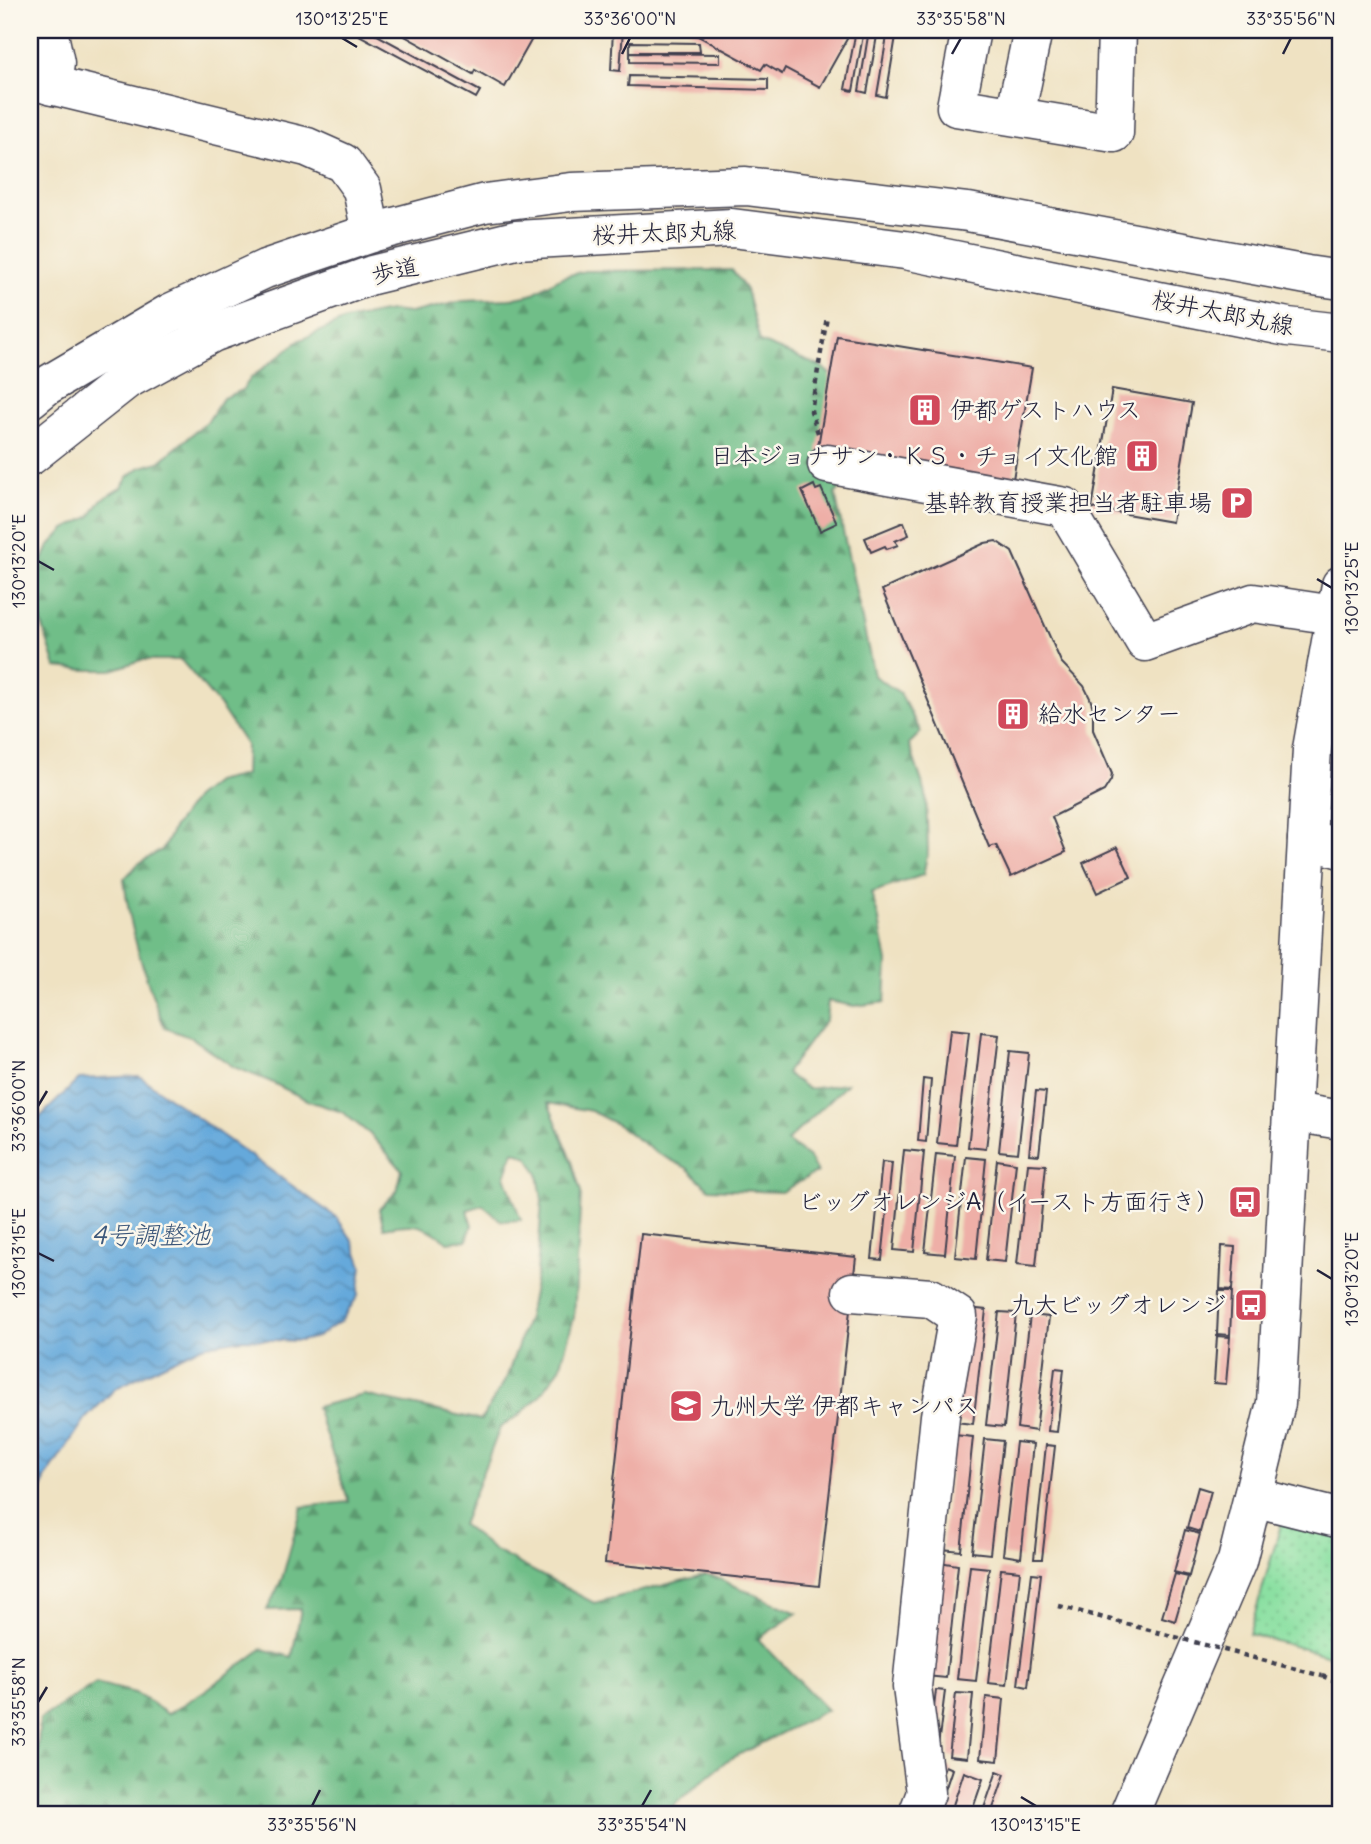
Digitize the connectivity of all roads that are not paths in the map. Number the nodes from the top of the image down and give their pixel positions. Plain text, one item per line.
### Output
1 (48, 30) edge
2 (971, 30) edge
3 (1033, 30) edge
4 (1117, 30) edge
5 (40, 82) edge
6 (1015, 116) junction
7 (371, 233) junction
8 (1341, 280) edge
9 (1341, 333) edge
10 (38, 392) edge
11 (33, 453) edge
12 (827, 464) road end
13 (1340, 605) edge
14 (1324, 844) edge
15 (1292, 1112) junction
16 (1341, 1120) edge
17 (852, 1292) dead end
18 (1253, 1497) junction
19 (1341, 1519) edge
20 (918, 1814) edge
21 (1129, 1814) edge

1 - 5 main road
2 - 6 main road
3 - 6 main road
4 - 6 main road
5 - 7 main road
7 - 8 main road, 桜井太郎丸線
7 - 10 main road, 桜井太郎丸線
9 - 11 main road, 桜井太郎丸線
12 - 13 main road
13 - 14 main road
14 - 15 main road
15 - 16 main road
15 - 18 main road
17 - 20 main road
18 - 19 main road
18 - 21 main road

